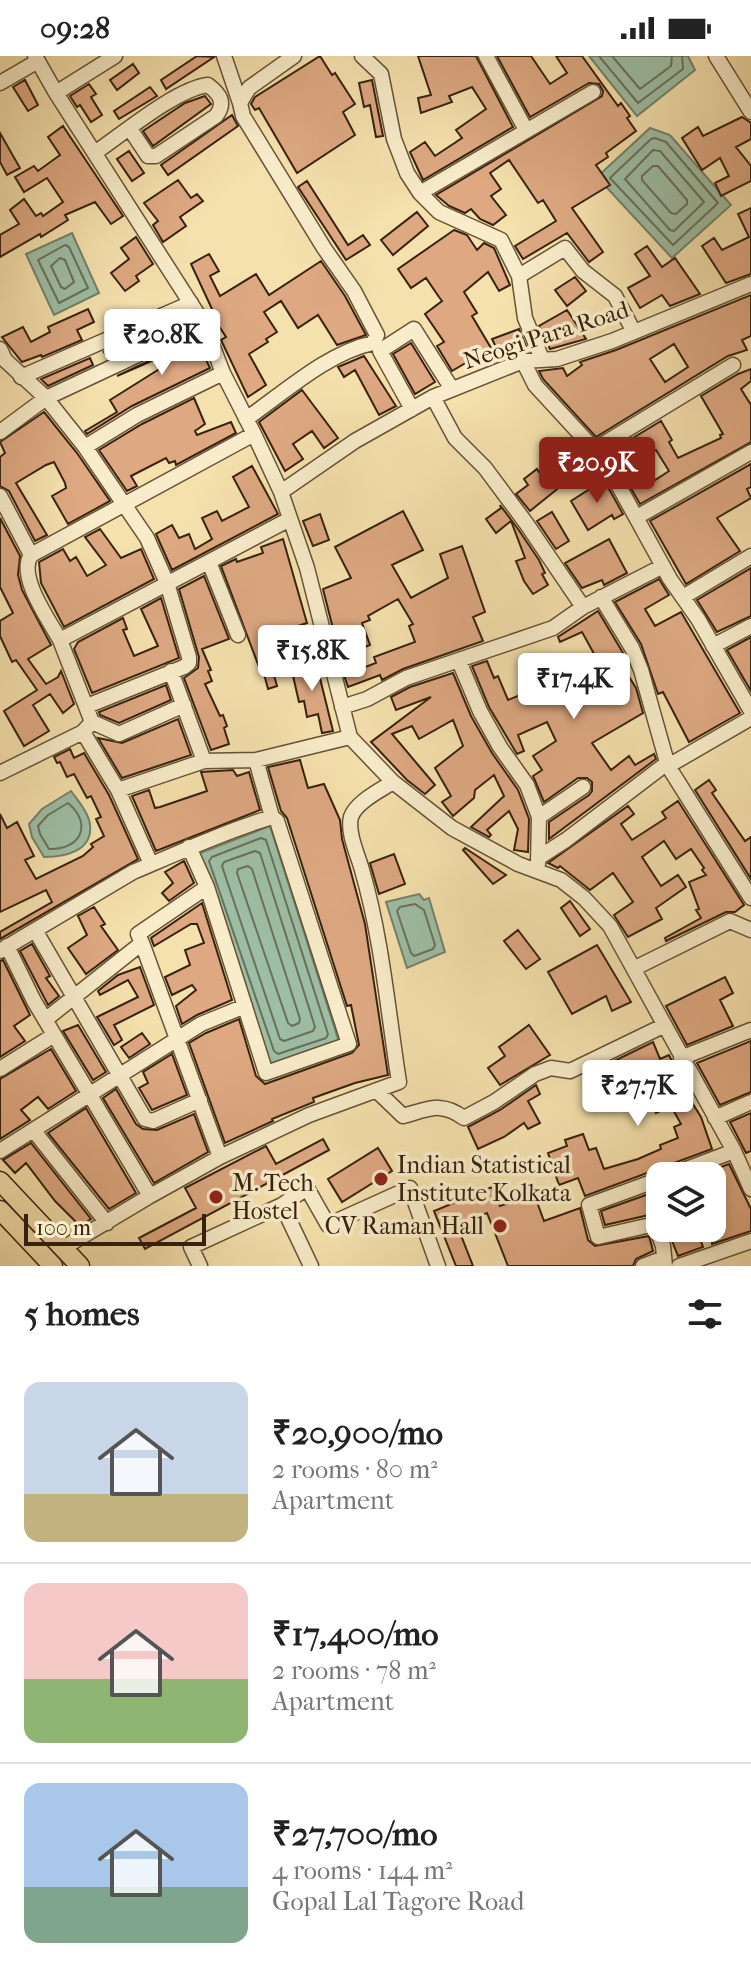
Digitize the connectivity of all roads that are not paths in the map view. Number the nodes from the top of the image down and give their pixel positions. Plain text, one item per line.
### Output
1 (115, 56) edge
2 (224, 56) edge
3 (294, 56) edge
4 (362, 56) edge
5 (486, 56) edge
6 (716, 56) edge
7 (36, 59) edge
8 (0, 83) edge
9 (593, 92) dead end
10 (56, 93) junction
11 (240, 103) junction
12 (751, 112) edge
13 (130, 129) junction
14 (526, 130) junction
15 (96, 152) junction
16 (420, 193) junction
17 (519, 276) junction
18 (751, 284) edge
19 (191, 303) junction
20 (204, 324) junction
21 (634, 332) junction
22 (2, 358) edge
23 (542, 359) junction
24 (523, 361) junction
25 (733, 365) dead end
26 (223, 373) junction
27 (21, 377) junction
28 (452, 389) junction
29 (433, 397) junction
30 (46, 398) junction
31 (412, 409) junction
32 (246, 419) junction
33 (0, 432) edge
34 (254, 434) junction
35 (85, 447) junction
36 (595, 449) junction
37 (751, 452) edge
38 (281, 492) junction
39 (0, 496) edge
40 (122, 505) junction
41 (637, 517) junction
42 (290, 519) junction
43 (31, 555) junction
44 (751, 556) edge
45 (209, 562) junction
46 (663, 566) junction
47 (167, 583) junction
48 (601, 597) junction
49 (683, 597) junction
50 (583, 607) junction
51 (751, 626) edge
52 (238, 635) dead end
53 (60, 640) junction
54 (713, 646) junction
55 (459, 661) junction
56 (171, 671) junction
57 (747, 693) edge
58 (184, 705) junction
59 (87, 706) junction
60 (342, 707) junction
61 (751, 711) edge
62 (751, 718) edge
63 (87, 727) junction
64 (350, 737) junction
65 (256, 760) junction
66 (204, 761) junction
67 (668, 766) junction
68 (0, 773) edge
69 (393, 782) junction
70 (583, 787) dead end
71 (118, 790) junction
72 (272, 817) junction
73 (539, 817) junction
74 (189, 847) junction
75 (151, 864) junction
76 (538, 864) junction
77 (207, 887) junction
78 (751, 900) edge
79 (744, 926) edge
80 (35, 930) junction
81 (142, 943) junction
82 (3, 948) edge
83 (635, 968) junction
84 (73, 996) junction
85 (245, 1006) junction
86 (45, 1020) junction
87 (663, 1026) junction
88 (751, 1030) edge
89 (54, 1035) junction
90 (178, 1040) junction
91 (681, 1058) junction
92 (0, 1069) edge
93 (119, 1074) junction
94 (377, 1091) junction
95 (89, 1094) junction
96 (200, 1100) junction
97 (751, 1102) edge
98 (715, 1118) junction
99 (34, 1131) junction
100 (0, 1151) edge
101 (741, 1154) edge
102 (220, 1157) junction
103 (714, 1162) edge
104 (0, 1181) edge
105 (646, 1184) edge
106 (751, 1189) edge
107 (150, 1196) junction
108 (282, 1205) junction
109 (0, 1210) edge
110 (107, 1223) junction
111 (646, 1226) edge
112 (751, 1241) edge
113 (659, 1242) edge
114 (63, 1248) junction
115 (664, 1262) edge
116 (53, 1266) edge
117 (80, 1266) edge
118 (200, 1266) edge
119 (311, 1266) edge
120 (438, 1266) edge
121 (643, 1266) edge
122 (679, 1266) edge

1 - 10 street
2 - 11 street
3 - 11 street
4 - 16 street
5 - 14 street
6 - 12 street
7 - 8 street
7 - 10 street
9 - 14 street
10 - 15 street
11 - 32 street
13 - 13 street
13 - 15 street
14 - 16 street
15 - 19 street
16 - 17 street
17 - 21 street
17 - 23 street
18 - 21 street, Neogi Para Road
19 - 20 street
19 - 27 street
20 - 26 street
20 - 30 street
21 - 23 street, Neogi Para Road
22 - 27 street
23 - 24 street, Neogi Para Road
24 - 28 street, Neogi Para Road
24 - 36 street
25 - 36 street
26 - 32 street
26 - 35 street
27 - 30 street
28 - 29 street, Neogi Para Road
28 - 31 street
29 - 31 street, Neogi Para Road
29 - 50 street
30 - 33 street
30 - 35 street
31 - 38 street, Neogi Para Road
32 - 34 street
34 - 38 street
34 - 40 street
35 - 40 street
36 - 41 street
37 - 41 street
38 - 42 street
39 - 43 street
40 - 43 street
40 - 47 street
41 - 46 street
42 - 45 street
42 - 60 street
43 - 53 street
44 - 49 street
45 - 47 street
45 - 52 street
46 - 48 street
46 - 49 street
47 - 53 street
47 - 56 street
48 - 50 street
48 - 67 street
49 - 54 street
50 - 55 street
51 - 54 street
53 - 59 street
54 - 57 street
55 - 60 street
55 - 73 street
56 - 58 street
56 - 59 street
57 - 61 street
58 - 63 street
58 - 66 street
59 - 63 street
60 - 64 street
62 - 67 street
63 - 68 street
63 - 71 street
64 - 65 street
64 - 69 street
65 - 66 street
65 - 72 street
66 - 71 street
67 - 76 street
67 - 78 street
69 - 76 street
69 - 94 street
70 - 73 street
71 - 75 street
72 - 74 street
72 - 85 street
73 - 76 street
74 - 75 street
74 - 77 street
75 - 80 street
76 - 83 street
77 - 81 street
77 - 85 street
78 - 79 street
79 - 83 street
80 - 82 street
80 - 84 street
81 - 84 street
81 - 90 street
82 - 86 street
83 - 87 street
84 - 86 street
84 - 93 street
85 - 90 street
86 - 89 street
87 - 91 street
87 - 94 street
88 - 91 street
89 - 92 street
89 - 95 street
90 - 93 street
90 - 96 street
91 - 98 street
93 - 95 street
93 - 96 street
94 - 102 street
95 - 99 street
95 - 107 street
96 - 102 street
97 - 98 street
98 - 101 street
99 - 100 street
99 - 110 street
101 - 103 street
101 - 106 street
102 - 107 street
104 - 114 main road
105 - 111 street
107 - 110 street
108 - 118 street
108 - 119 street
108 - 120 street
109 - 116 main road
110 - 114 street
112 - 122 street
113 - 115 street
114 - 117 main road
115 - 121 street

